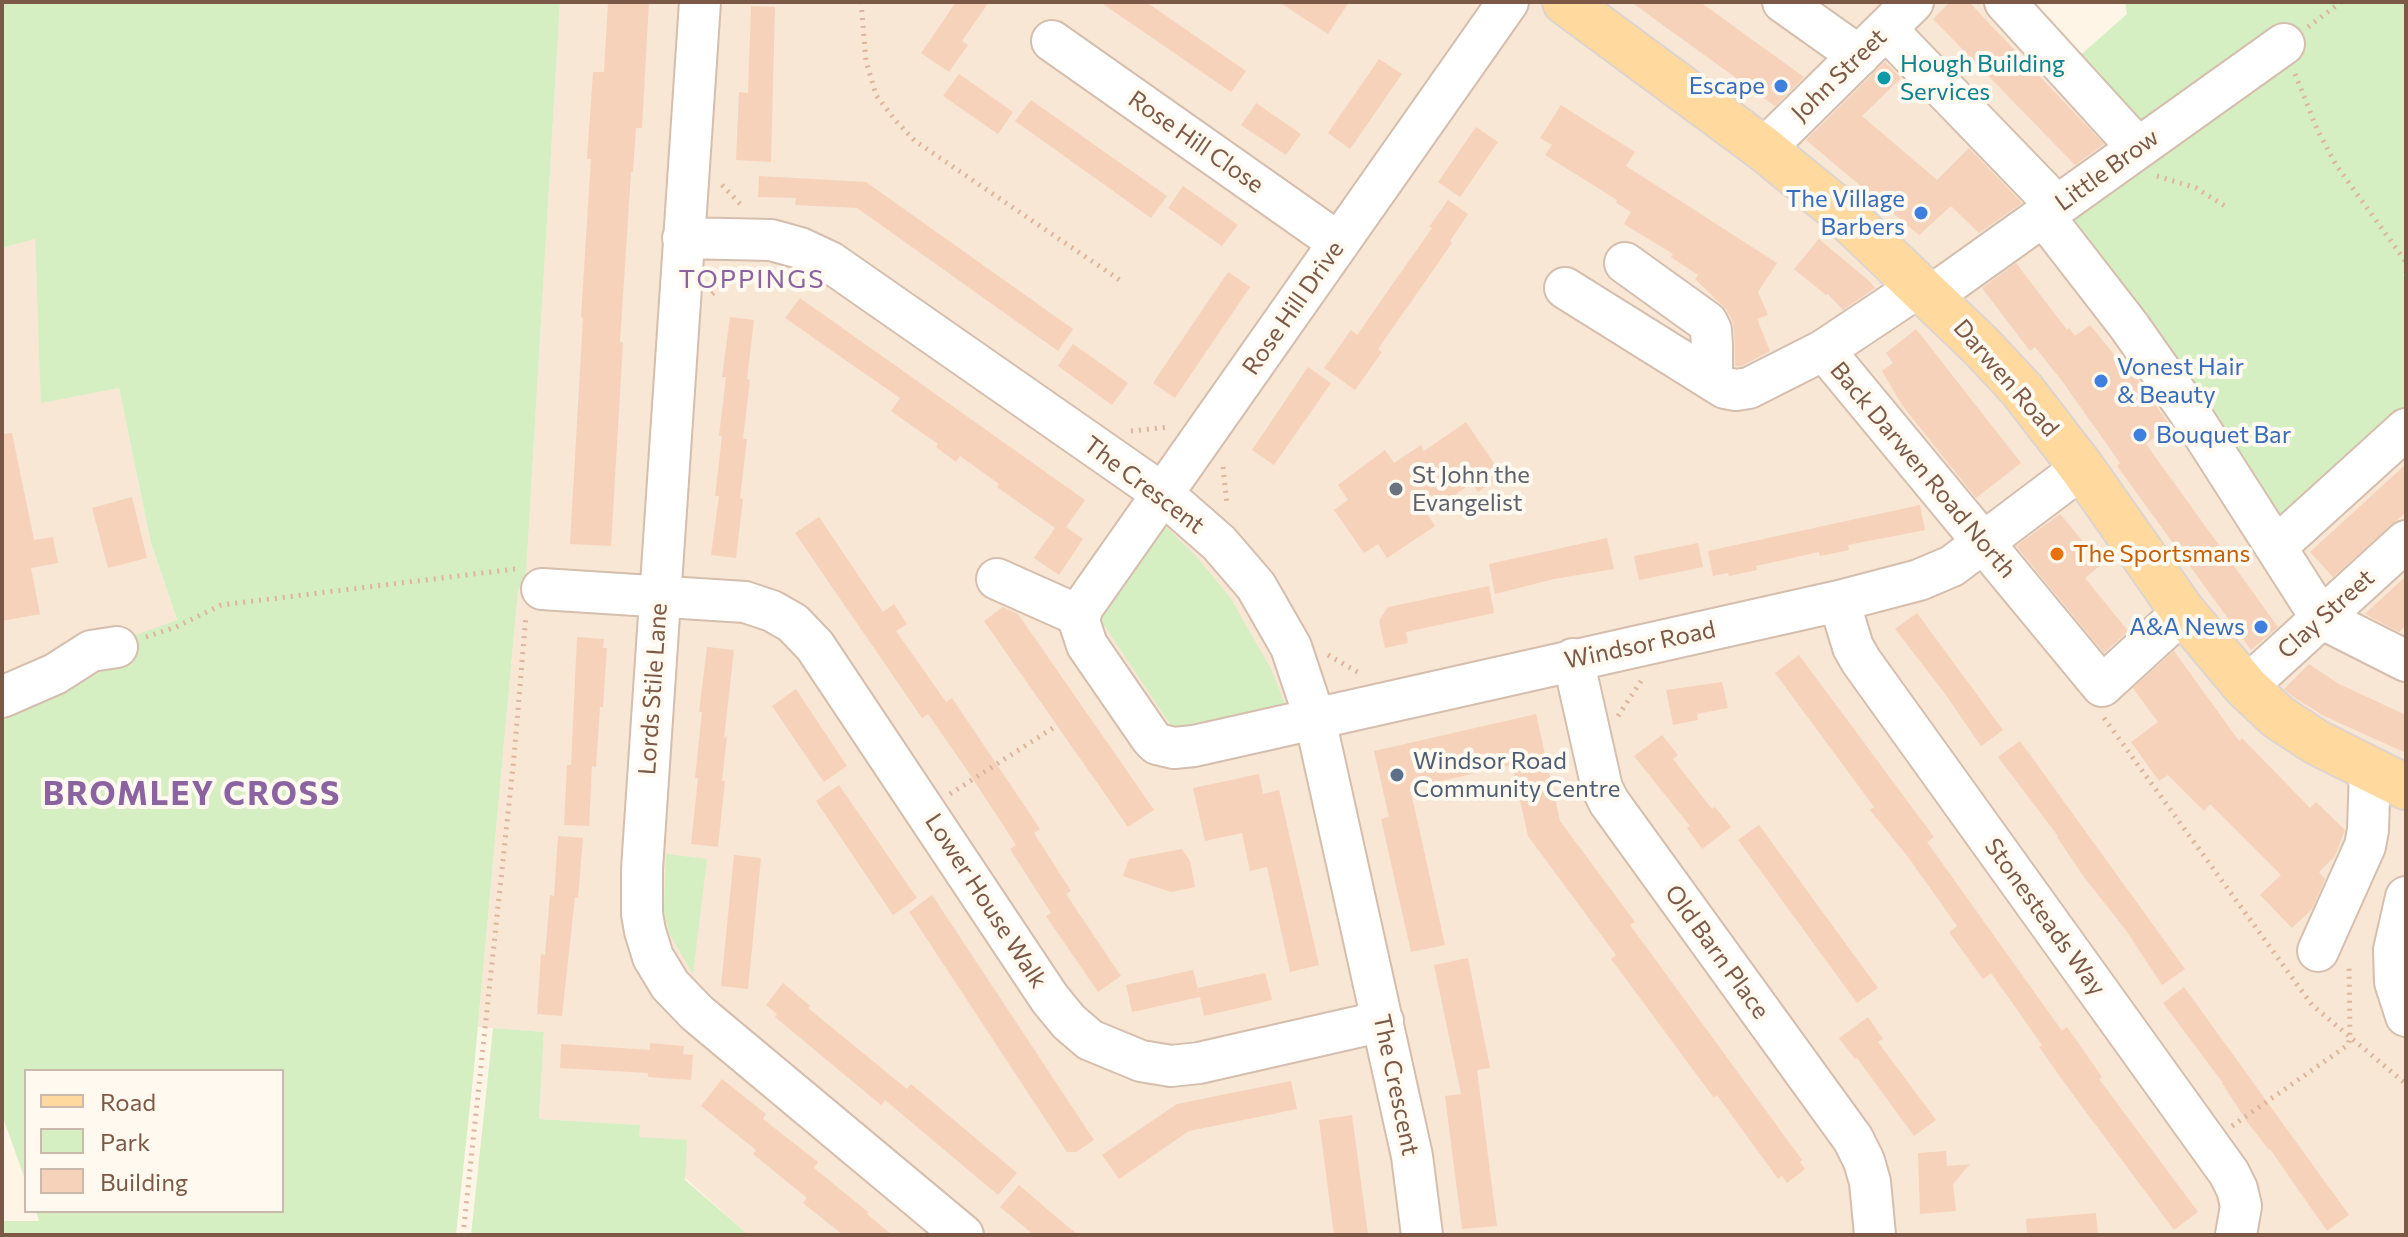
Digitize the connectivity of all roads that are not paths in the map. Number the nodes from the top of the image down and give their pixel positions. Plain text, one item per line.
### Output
1 (700, 2) edge
2 (1508, 2) edge
3 (1565, 2) edge
4 (1783, 2) edge
5 (2005, 2) edge
6 (1886, 29) edge
7 (1053, 40) dead end
8 (2284, 44) road end
9 (1764, 149) junction
10 (2127, 156) junction
11 (2050, 211) junction
12 (683, 238) junction
13 (1339, 243) junction
14 (1625, 263) dead end
15 (1565, 288) dead end
16 (1925, 291) junction
17 (1824, 350) junction
18 (1712, 379) junction
19 (2406, 429) edge
20 (2082, 468) junction
21 (1163, 494) junction
22 (2406, 541) edge
23 (1983, 542) junction
24 (2276, 547) junction
25 (997, 579) dead end
26 (542, 589) road end
27 (659, 597) junction
28 (1839, 601) junction
29 (2183, 612) junction
30 (1080, 616) junction
31 (2321, 618) junction
32 (117, 647) road end
33 (1573, 659) junction
34 (2405, 659) edge
35 (2246, 687) junction
36 (2, 697) edge
37 (1315, 719) junction
38 (2388, 779) edge
39 (2406, 897) edge
40 (2318, 951) dead end
41 (2406, 1016) edge
42 (1383, 1021) junction
43 (963, 1235) edge
44 (1422, 1235) edge
45 (1875, 1235) edge
46 (2236, 1235) edge

1 - 12 street, Lords Stile Lane
2 - 13 street, Rose Hill Drive
3 - 9 main road, Darwen Road
4 - 6 street
5 - 10 street
6 - 9 street, John Street
6 - 11 street
7 - 13 street, Rose Hill Close
8 - 10 street, Little Brow
9 - 16 main road, Darwen Road
10 - 11 street, Little Brow
11 - 16 street, Little Brow
11 - 24 street
12 - 21 street, The Crescent
12 - 27 street, Lords Stile Lane
13 - 21 street, Rose Hill Drive
14 - 18 street
15 - 18 street, Back Darwen Road North
16 - 17 street, Little Brow
16 - 20 main road, Darwen Road
17 - 18 street, Back Darwen Road North
17 - 23 street, Back Darwen Road North
19 - 24 street
20 - 23 street, Windsor Road
20 - 29 main road, Darwen Road
21 - 30 street, Rose Hill Drive
21 - 37 street, The Crescent
22 - 31 street, Clay Street
23 - 28 street, Windsor Road
23 - 29 street, Back Darwen Road North
24 - 31 street
25 - 30 street
26 - 27 street, Lower House Walk
27 - 42 street, Lower House Walk
27 - 43 street, Lords Stile Lane
28 - 33 street, Windsor Road
28 - 46 street, Stonesteads Way
29 - 35 main road, Darwen Road
30 - 37 street, Windsor Road
31 - 34 street
31 - 35 street, Clay Street
32 - 36 street
33 - 37 street, Windsor Road
33 - 45 street, Old Barn Place
35 - 38 main road, Darwen Road
37 - 42 street, The Crescent
38 - 40 street
39 - 41 street
42 - 44 street, The Crescent

